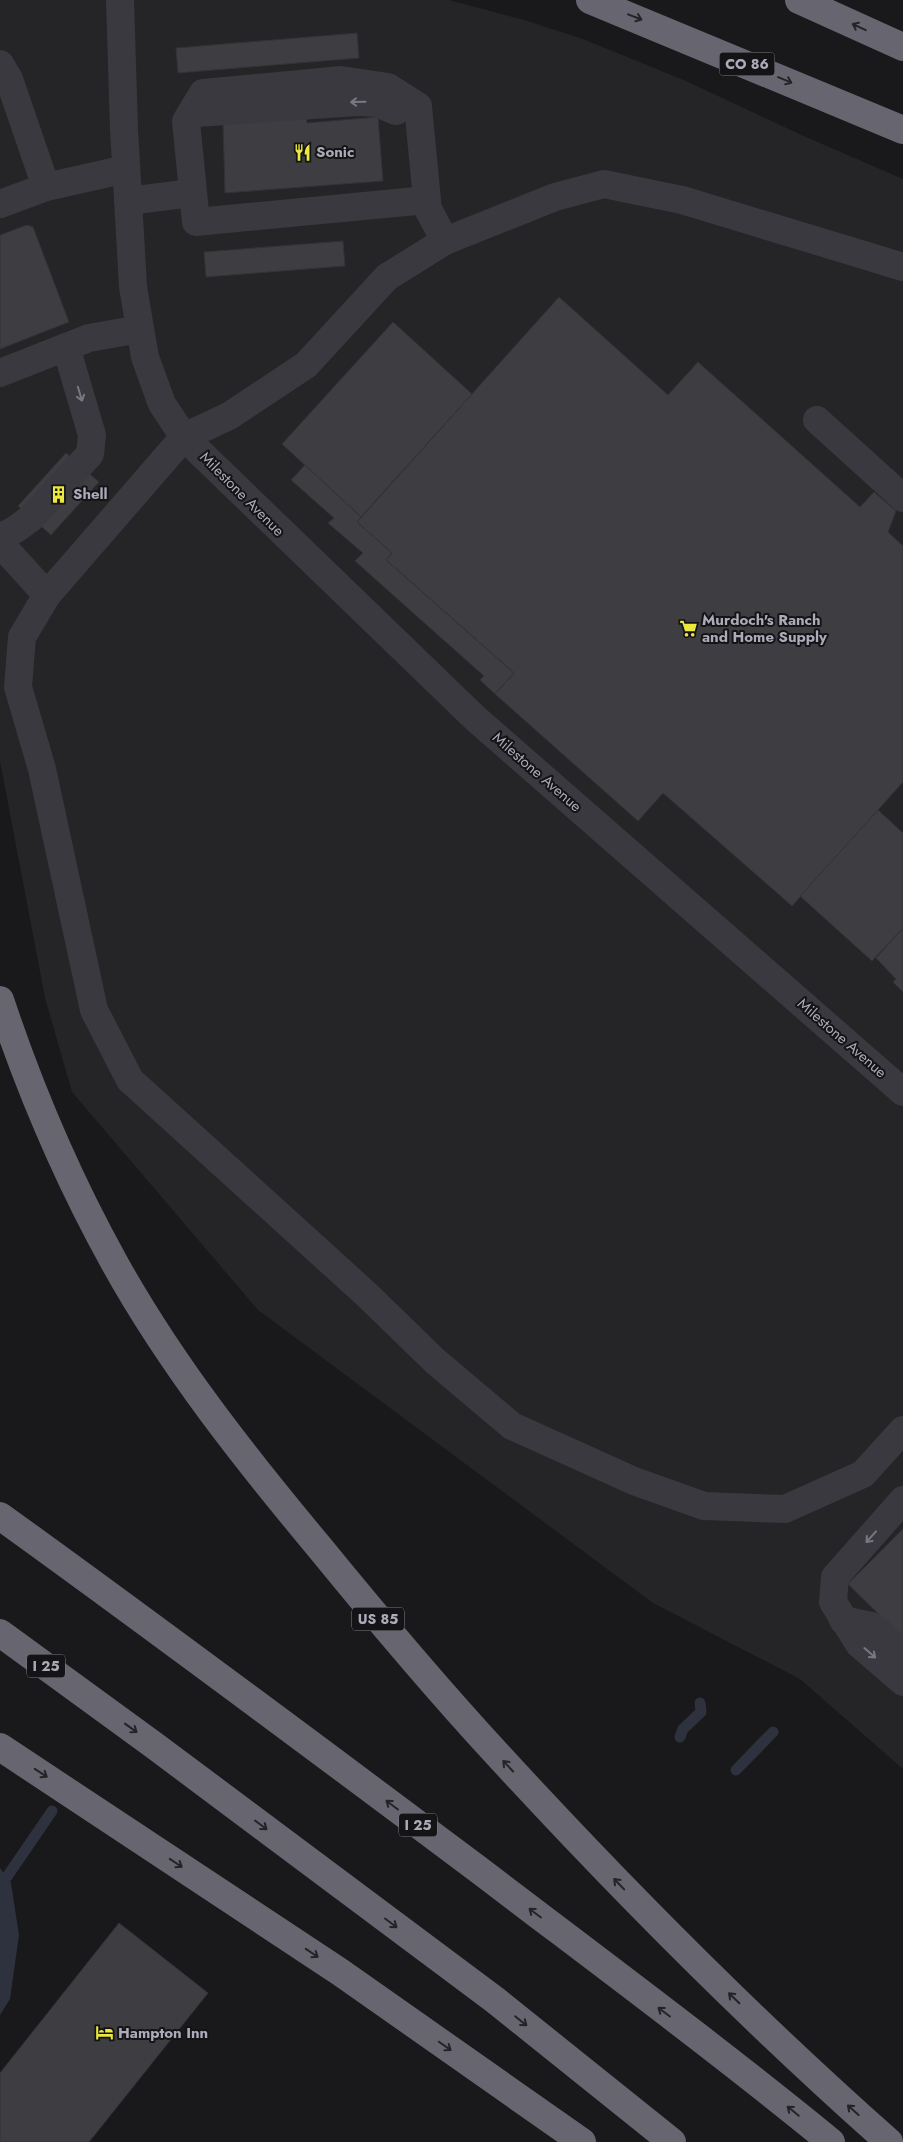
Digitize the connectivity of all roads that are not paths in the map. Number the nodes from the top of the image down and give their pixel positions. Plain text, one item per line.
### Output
1 (120, 0) edge
2 (590, 0) edge
3 (799, 0) edge
4 (903, 48) edge
5 (0, 64) edge
6 (903, 130) edge
7 (126, 169) junction
8 (46, 187) junction
9 (192, 193) junction
10 (427, 200) junction
11 (128, 201) junction
12 (0, 204) edge
13 (445, 241) junction
14 (903, 267) edge
15 (140, 329) junction
16 (66, 348) junction
17 (0, 373) edge
18 (817, 420) dead end
19 (184, 437) junction
20 (903, 498) edge
21 (0, 537) edge
22 (47, 595) junction
23 (0, 1000) edge
24 (903, 1092) edge
25 (903, 1430) edge
26 (903, 1500) edge
27 (0, 1516) edge
28 (843, 1620) junction
29 (0, 1633) edge
30 (903, 1654) edge
31 (903, 1682) edge
32 (0, 1746) edge
33 (582, 2142) edge
34 (672, 2142) edge
35 (831, 2142) edge
36 (889, 2142) edge

1 - 7 street, Milestone Avenue
2 -> 6 highway, CO 86
4 -> 3 highway
5 - 8 street
7 - 8 street
7 - 11 street, Milestone Avenue
8 - 12 street
9 - 10 street
9 - 10 street
9 - 11 street
10 - 13 street
11 - 15 street, Milestone Avenue
13 - 14 street
13 - 19 street
15 - 16 street
15 - 19 street, Milestone Avenue
16 - 17 street
16 -> 21 street
18 - 20 street
19 - 22 street
19 - 24 street, Milestone Avenue
21 - 22 street
22 - 25 street
36 -> 23 highway, US 85
26 -> 28 street
35 -> 27 highway, I 25
28 - 30 street
28 -> 31 street
29 -> 34 highway, I 25
32 -> 33 highway

